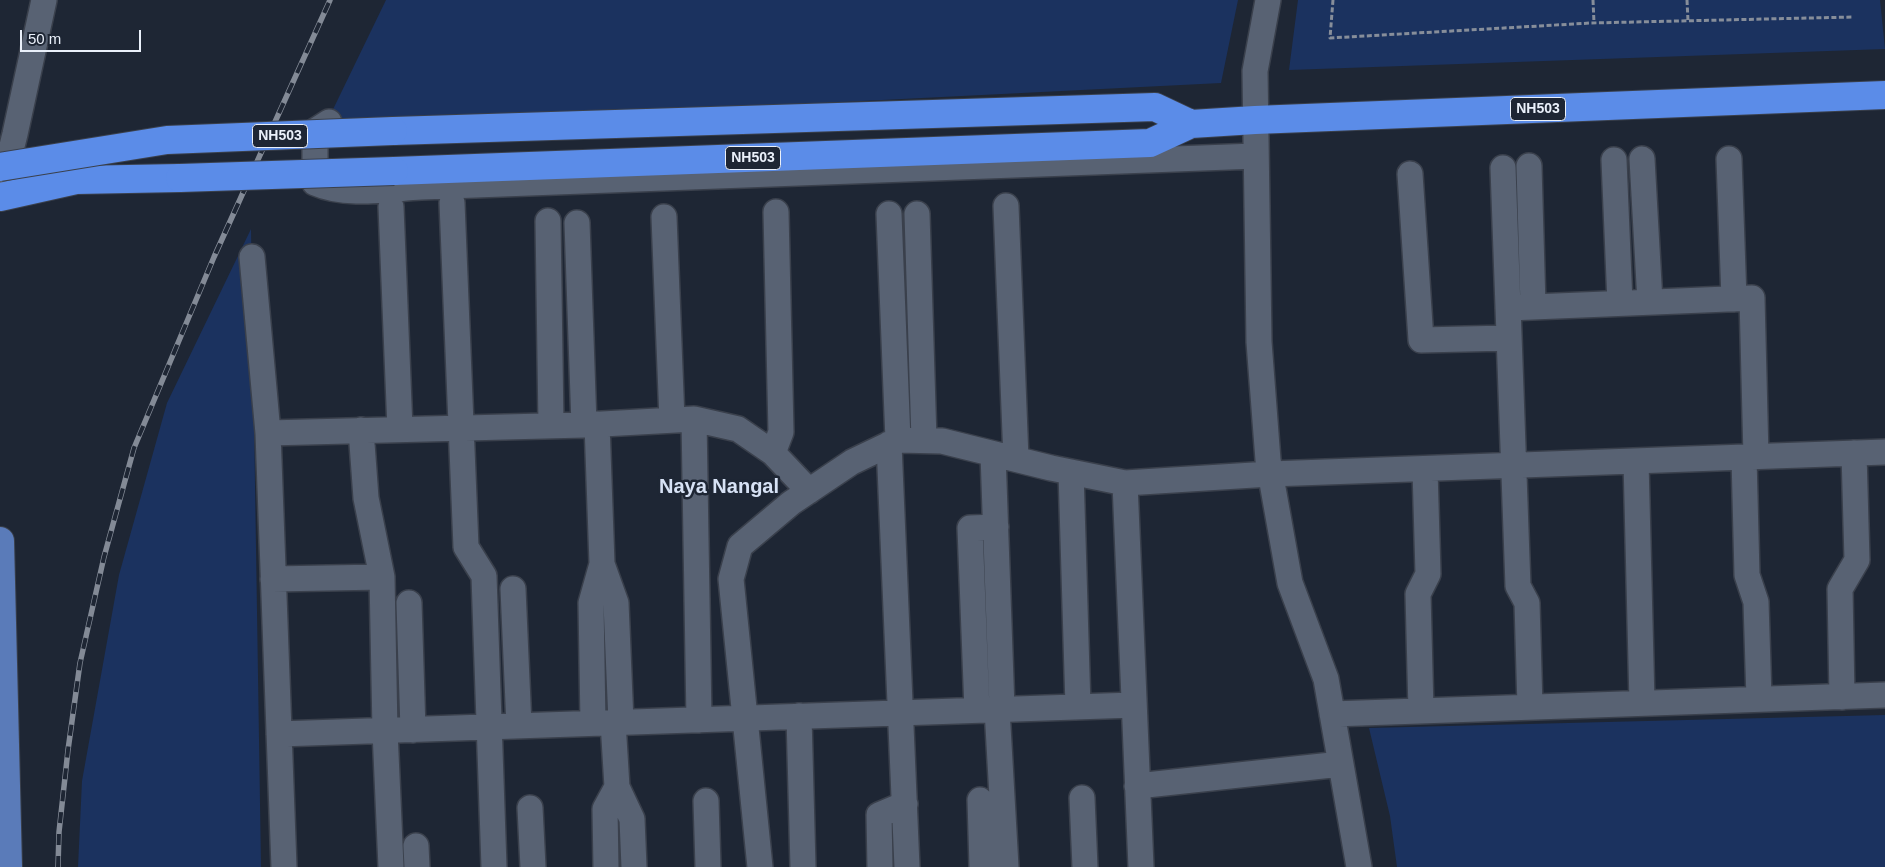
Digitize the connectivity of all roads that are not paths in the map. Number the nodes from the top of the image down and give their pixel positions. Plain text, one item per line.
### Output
1 (44, 0) edge
2 (1268, 0) edge
3 (1885, 95) edge
4 (1144, 108) junction
5 (1255, 120) junction
6 (1191, 124) junction
7 (1143, 144) junction
8 (1256, 156) junction
9 (1642, 159) dead end
10 (1729, 159) dead end
11 (1614, 160) dead end
12 (1117, 161) junction
13 (1529, 166) dead end
14 (0, 167) edge
15 (1503, 168) dead end
16 (1410, 174) dead end
17 (0, 195) edge
18 (452, 203) dead end
19 (1006, 206) dead end
20 (391, 207) dead end
21 (776, 212) dead end
22 (889, 214) dead end
23 (916, 214) dead end
24 (664, 217) dead end
25 (548, 220) dead end
26 (577, 223) dead end
27 (252, 257) dead end
28 (1734, 299) junction
29 (1650, 302) junction
30 (1620, 303) junction
31 (1534, 306) junction
32 (1508, 308) junction
33 (1509, 338) junction
34 (683, 419) junction
35 (591, 424) junction
36 (551, 425) junction
37 (461, 427) junction
38 (400, 429) junction
39 (361, 430) junction
40 (268, 433) junction
41 (924, 440) junction
42 (893, 442) junction
43 (773, 452) junction
44 (1885, 452) edge
45 (1854, 453) junction
46 (1005, 456) junction
47 (1750, 457) junction
48 (1636, 461) junction
49 (1513, 466) junction
50 (1425, 469) junction
51 (1071, 472) junction
52 (1270, 474) junction
53 (1126, 483) junction
54 (809, 491) junction
55 (0, 540) edge
56 (734, 567) junction
57 (697, 568) junction
58 (382, 578) junction
59 (273, 580) junction
60 (513, 589) dead end
61 (410, 603) dead end
62 (1885, 695) edge
63 (1842, 696) junction
64 (1759, 699) junction
65 (1642, 703) junction
66 (1134, 705) junction
67 (1078, 706) junction
68 (1530, 707) junction
69 (992, 710) junction
70 (1421, 711) junction
71 (901, 713) junction
72 (1332, 714) junction
73 (799, 716) junction
74 (745, 718) junction
75 (699, 720) junction
76 (609, 723) junction
77 (519, 726) junction
78 (488, 727) junction
79 (413, 730) junction
80 (385, 731) junction
81 (279, 734) junction
82 (1341, 764) junction
83 (1137, 786) junction
84 (617, 787) junction
85 (1082, 798) dead end
86 (980, 800) dead end
87 (706, 801) dead end
88 (905, 804) junction
89 (530, 808) dead end
90 (8, 867) edge
91 (284, 867) edge
92 (391, 867) edge
93 (494, 867) edge
94 (533, 867) edge
95 (606, 867) edge
96 (634, 867) edge
97 (708, 867) edge
98 (760, 867) edge
99 (803, 867) edge
100 (880, 867) edge
101 (907, 867) edge
102 (982, 867) edge
103 (1006, 867) edge
104 (1085, 867) edge
105 (1140, 867) edge
106 (1359, 867) edge

1 - 17 street
2 - 5 street
3 - 5 highway, NH503
4 - 6 highway, NH503
4 - 12 street
4 - 14 highway, NH503, bridge
5 - 6 highway, NH503
5 - 8 street
6 - 7 highway, NH503
7 - 12 street
7 - 17 highway, NH503, bridge
8 - 12 street
8 - 52 street
9 - 29 street
10 - 28 street
11 - 30 street
13 - 31 street
15 - 32 street
16 - 33 street
18 - 37 street
19 - 46 street
20 - 38 street
21 - 43 street
22 - 42 street
23 - 41 street
24 - 34 street
25 - 36 street
26 - 35 street
27 - 40 street
28 - 29 street
28 - 47 street
29 - 30 street
30 - 31 street
31 - 32 street
32 - 33 street
33 - 49 street
34 - 35 street
34 - 43 street
34 - 57 street
35 - 36 street
35 - 76 street
36 - 37 street
37 - 38 street
37 - 78 street
38 - 39 street
39 - 40 street
39 - 58 street
40 - 59 street
41 - 42 street
41 - 46 street
42 - 54 street
42 - 71 street
43 - 54 street
44 - 45 street
45 - 47 street
45 - 63 street
46 - 51 street
46 - 69 street
47 - 48 street
47 - 64 street
48 - 49 street
48 - 65 street
49 - 50 street
49 - 68 street
50 - 52 street
50 - 70 street
51 - 53 street
51 - 67 street
52 - 53 street
52 - 72 street
53 - 66 street
54 - 56 street
55 - 90 main road
56 - 57 street
56 - 74 street
57 - 75 street
58 - 59 street
58 - 80 street
59 - 81 street
60 - 77 street
61 - 79 street
62 - 63 street
63 - 64 street
64 - 65 street
65 - 68 street
66 - 67 street
66 - 83 street
67 - 69 street
68 - 70 street
69 - 71 street
69 - 103 street
70 - 72 street
71 - 73 street
71 - 88 street
72 - 82 street
73 - 74 street
73 - 99 street
74 - 75 street
74 - 98 street
75 - 76 street
76 - 77 street
76 - 84 street
77 - 78 street
78 - 79 street
78 - 93 street
79 - 80 street
80 - 81 street
80 - 92 street
81 - 91 street
82 - 83 street
82 - 106 street
83 - 105 street
84 - 95 street
84 - 96 street
85 - 104 street
86 - 102 street
87 - 97 street
88 - 100 street
88 - 101 street
89 - 94 street

